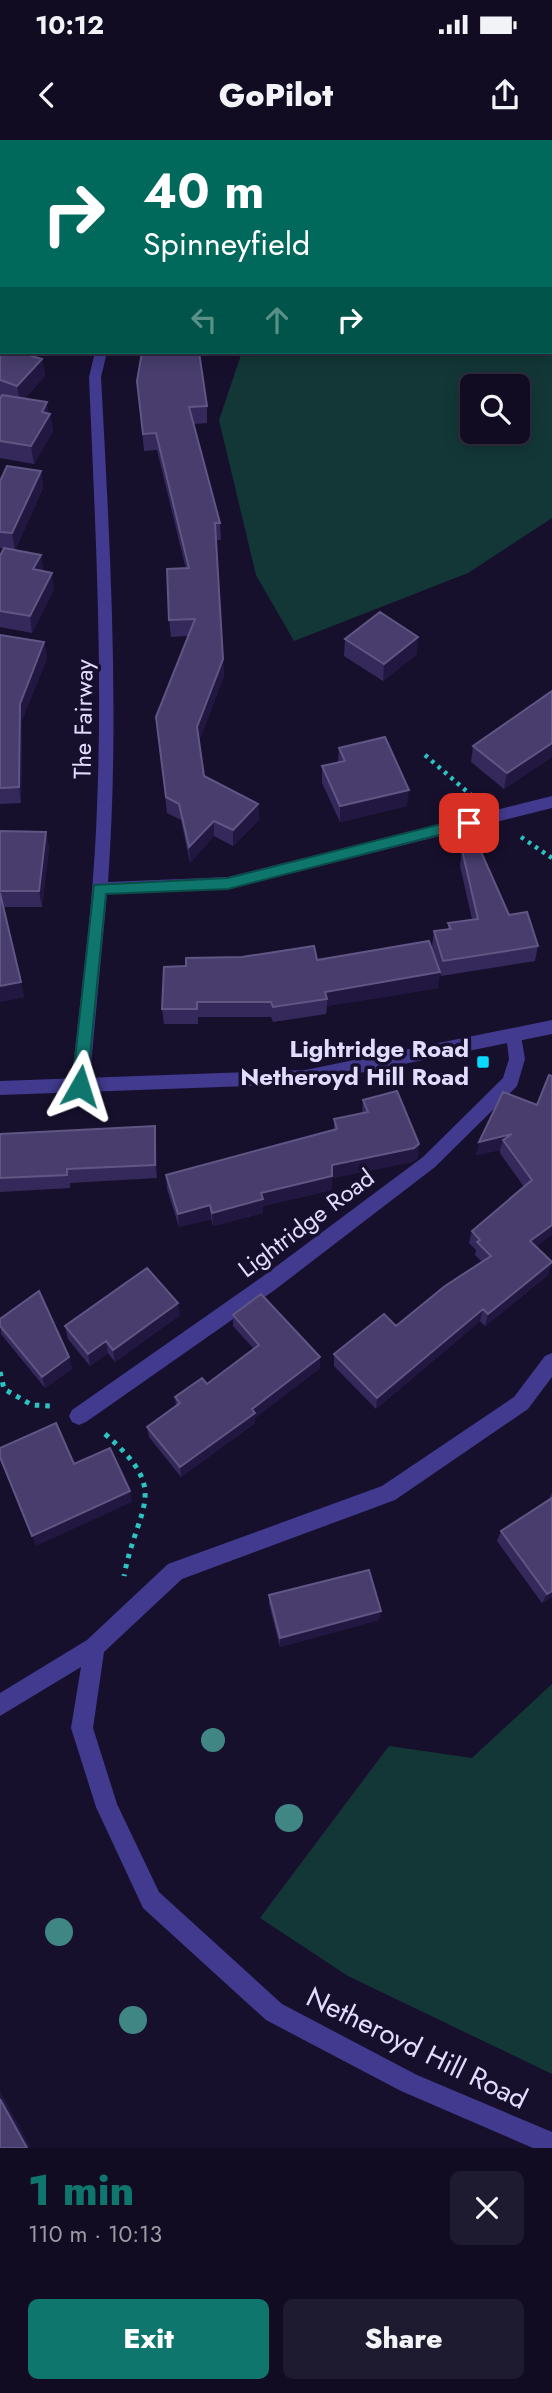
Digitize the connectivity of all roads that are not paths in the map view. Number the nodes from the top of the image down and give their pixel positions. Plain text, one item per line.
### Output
1 (101, 354) edge
2 (552, 802) edge
3 (99, 888) junction
4 (552, 1027) edge
5 (514, 1035) junction
6 (80, 1086) junction
7 (0, 1088) edge
8 (552, 1362) edge
9 (79, 1416) road end
10 (93, 1647) junction
11 (0, 1705) edge
12 (552, 2144) edge

1 - 3 street, The Fairway
2 - 3 street
3 - 6 street, The Fairway
4 - 5 street
5 - 6 street
5 - 9 street, Lightridge Road
6 - 7 street
8 - 10 street
10 - 11 street
10 - 12 street, Netheroyd Hill Road

